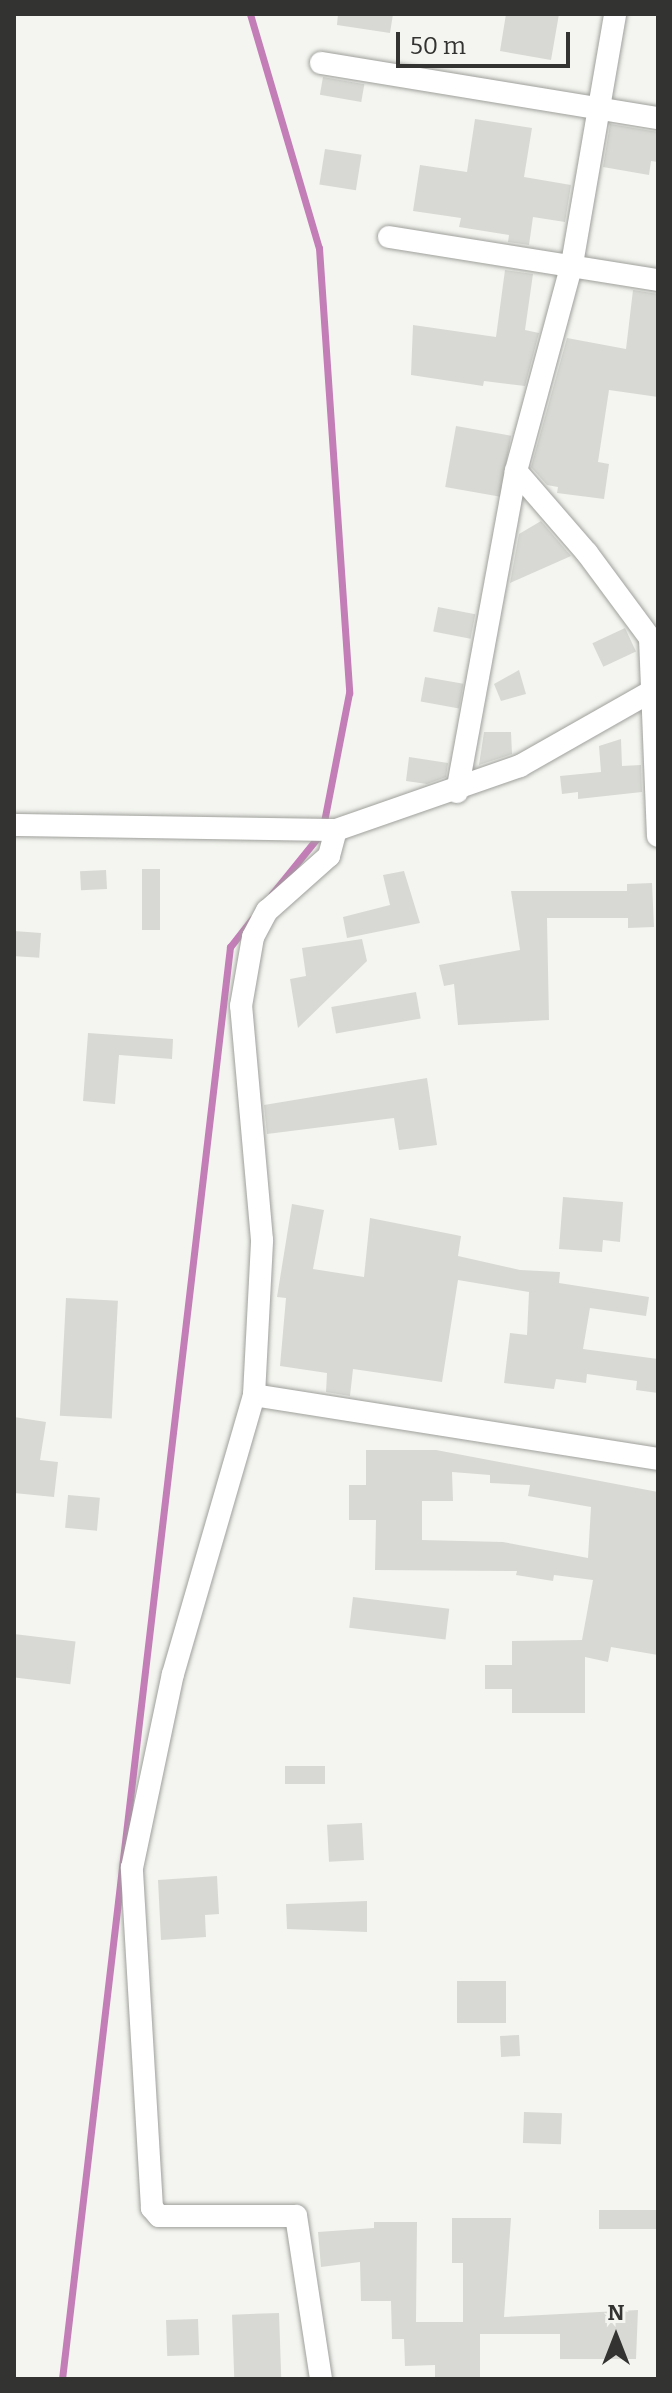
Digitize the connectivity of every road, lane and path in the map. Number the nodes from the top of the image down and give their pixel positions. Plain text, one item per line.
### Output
1 (615, 14) edge
2 (321, 63) dead end
3 (598, 109) junction
4 (658, 118) edge
5 (389, 237) dead end
6 (572, 264) junction
7 (658, 280) edge
8 (516, 471) junction
9 (652, 691) junction
10 (457, 792) junction
11 (14, 825) edge
12 (336, 830) junction
13 (658, 836) edge
14 (254, 1395) junction
15 (658, 1459) edge
16 (321, 2379) edge

1 - 3 street
2 - 3 street
3 - 4 street
3 - 6 street
5 - 6 street
6 - 7 street
6 - 8 street
8 - 9 street
8 - 10 street
9 - 10 street
9 - 13 street
10 - 12 street
11 - 12 street
12 - 14 street
14 - 15 street
14 - 16 street

